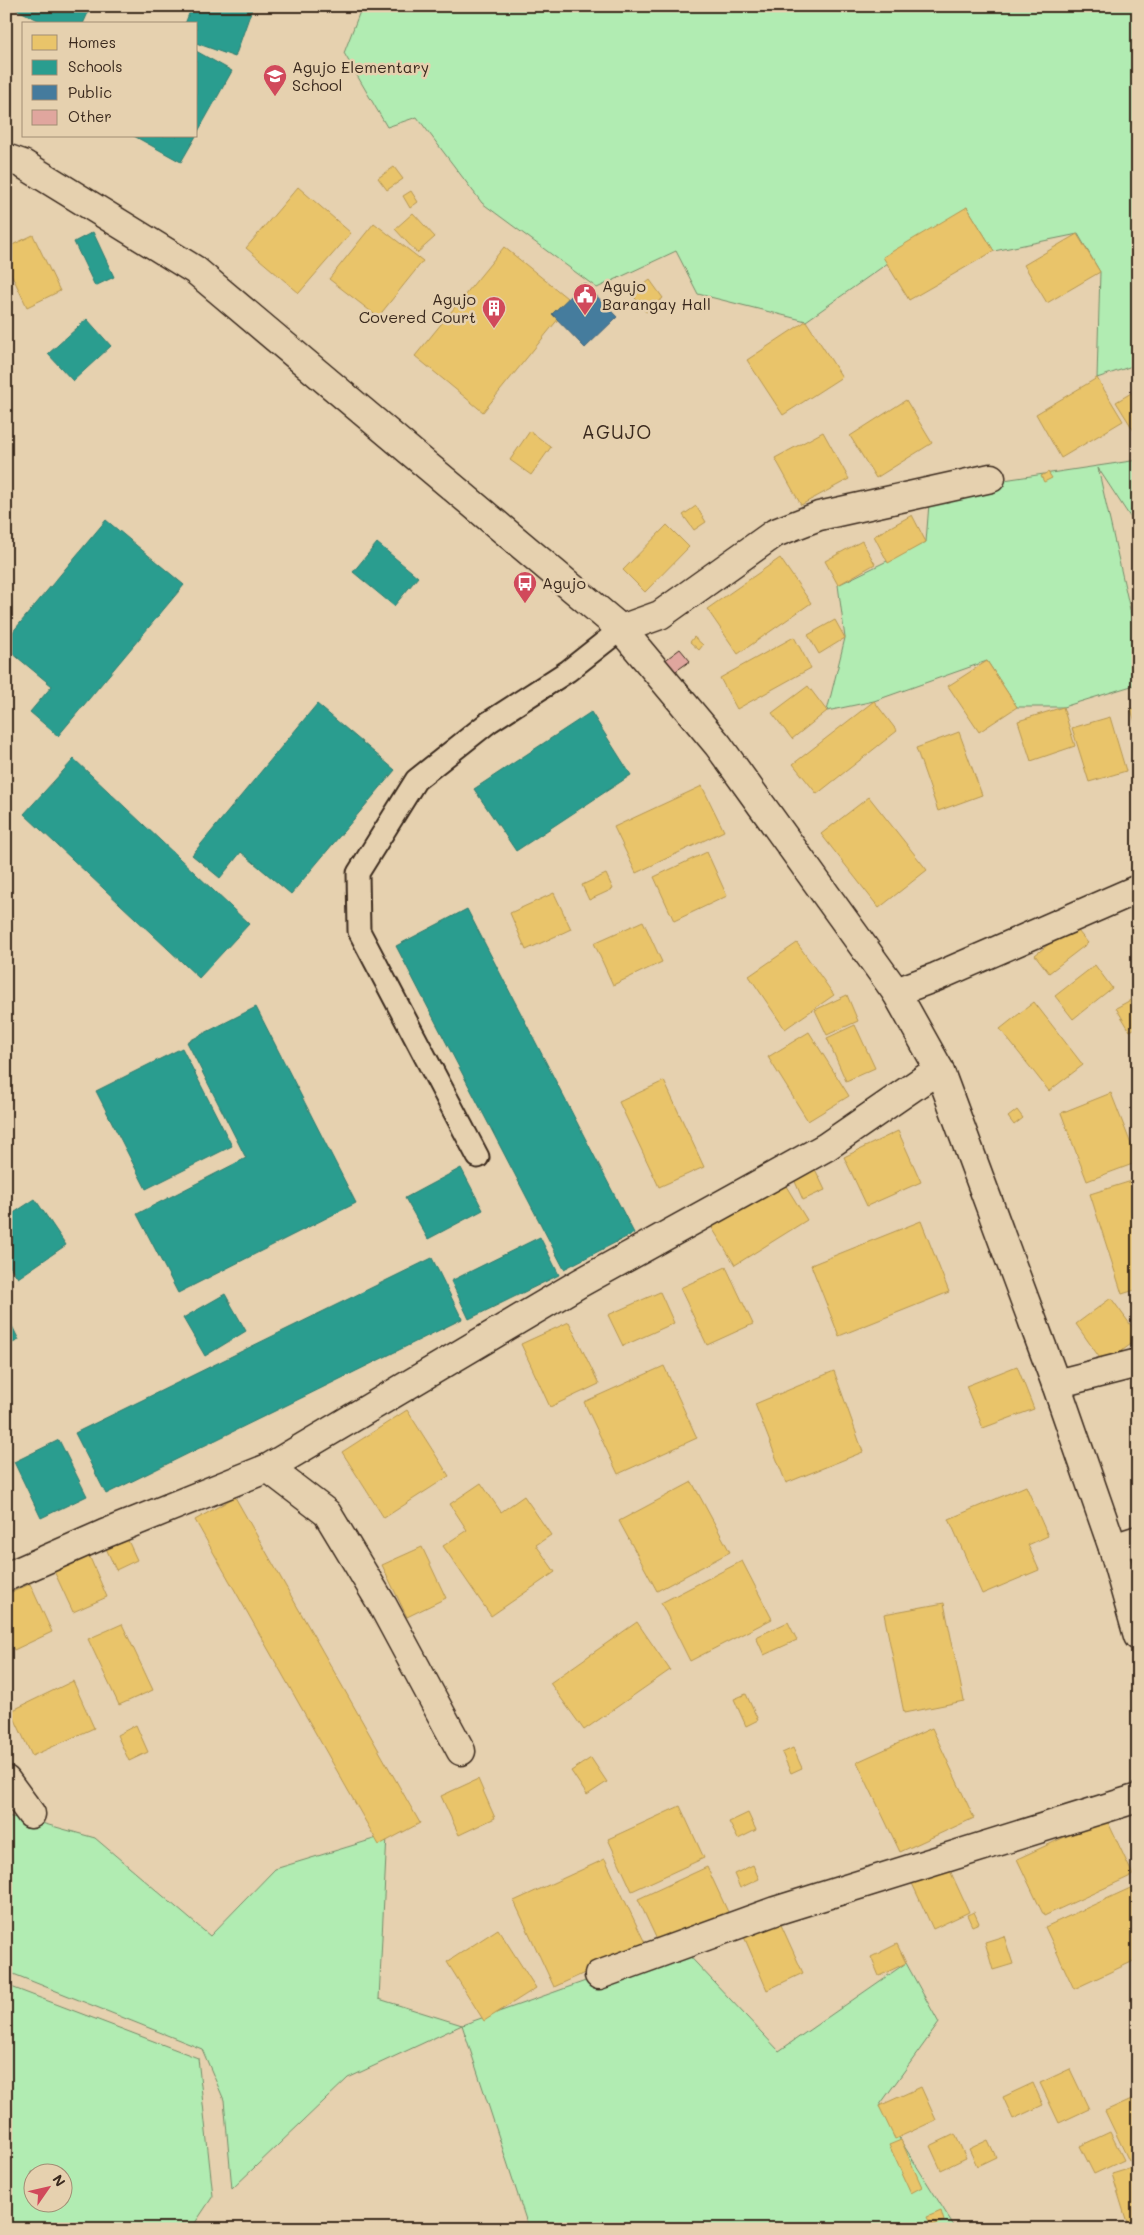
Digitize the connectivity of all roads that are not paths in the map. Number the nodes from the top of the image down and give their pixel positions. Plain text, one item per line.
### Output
1 (6, 158) edge
2 (991, 478) dead end
3 (621, 629) junction
4 (1138, 889) edge
5 (896, 992) junction
6 (939, 1069) junction
7 (478, 1157) dead end
8 (1138, 1363) edge
9 (1056, 1384) junction
10 (268, 1468) junction
11 (1126, 1544) edge
12 (6, 1577) edge
13 (1138, 1636) edge
14 (461, 1751) dead end
15 (6, 1780) edge
16 (1138, 1798) edge
17 (31, 1814) dead end
18 (599, 1975) dead end

1 - 3 street
2 - 3 street
3 - 5 street
3 - 7 lane
4 - 5 street
5 - 6 street
6 - 9 street
6 - 10 street
8 - 9 street
9 - 11 street
10 - 12 street
10 - 14 street
11 - 13 street
15 - 17 street
16 - 18 street

